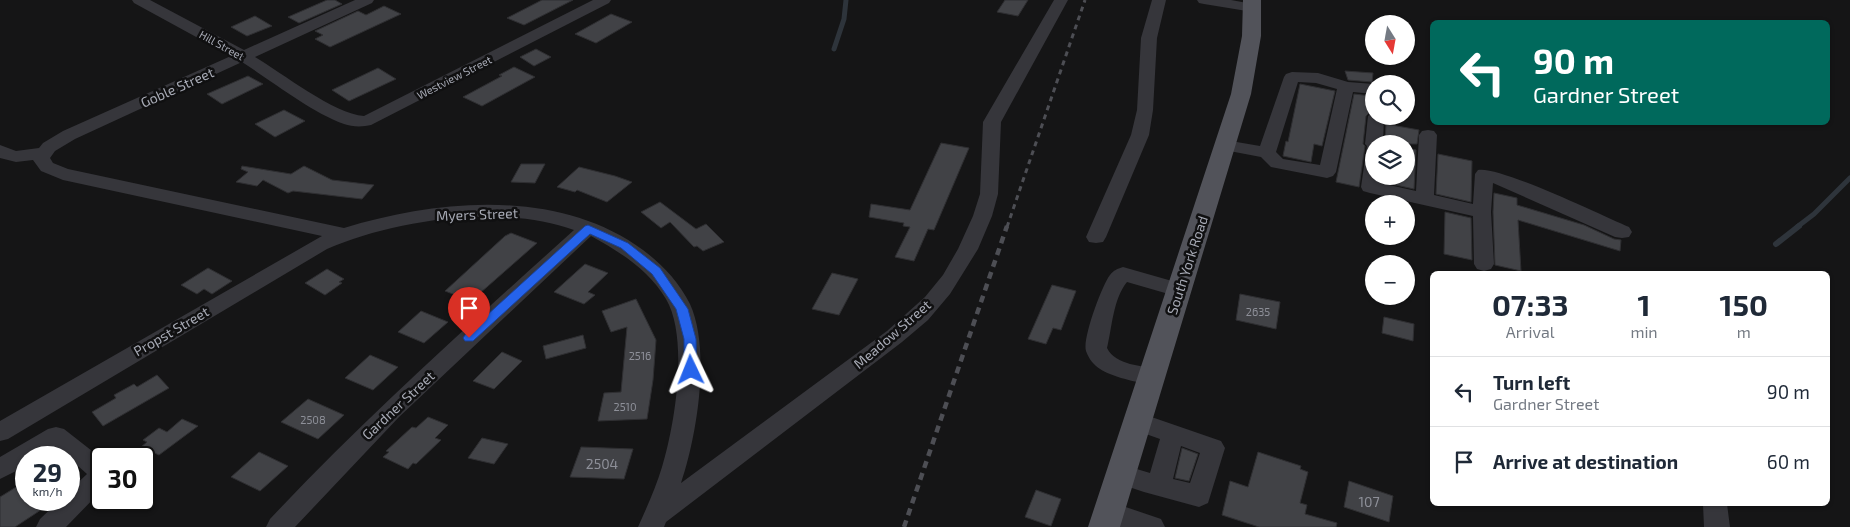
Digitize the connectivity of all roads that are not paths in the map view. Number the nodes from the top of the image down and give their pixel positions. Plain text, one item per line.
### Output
1 (139, 0) edge
2 (366, 0) edge
3 (604, 0) edge
4 (1061, 0) edge
5 (1159, 0) edge
6 (1204, 0) edge
7 (1253, 4) edge
8 (243, 56) junction
9 (1346, 86) junction
10 (1365, 88) edge
11 (302, 95) joint
12 (1428, 136) dead end
13 (1225, 144) junction
14 (0, 150) edge
15 (44, 152) junction
16 (1267, 153) junction
17 (1370, 185) edge
18 (1425, 198) junction
19 (1482, 212) junction
20 (588, 228) junction
21 (1622, 232) dead end
22 (343, 234) junction
23 (1096, 237) dead end
24 (1484, 264) dead end
25 (1179, 290) junction
26 (1151, 376) junction
27 (1137, 421) junction
28 (0, 432) edge
29 (1173, 433) junction
30 (90, 462) edge
31 (0, 469) edge
32 (1120, 474) junction
33 (90, 486) edge
34 (1159, 486) junction
35 (1715, 506) edge
36 (1106, 520) edge
37 (653, 521) edge
38 (50, 527) edge
39 (278, 527) edge
40 (1152, 527) edge
41 (1717, 527) edge

1 - 8 street, Hill Street
2 - 8 street, Goble Street
3 - 11 street, Westview Street
4 - 37 street, Meadow Street
5 - 23 street
6 - 7 street
7 - 13 main road, South York Road
8 - 11 street, Hill Street
8 - 15 street, Goble Street
9 - 10 street
9 - 16 street
9 - 16 street
12 - 18 street
13 - 16 street
13 - 25 main road, South York Road
14 - 15 street, Goble Street
15 - 22 street
17 - 18 street
18 - 19 street
19 - 21 street
19 - 24 street
20 - 22 street, Myers Street
20 - 37 street, Myers Street
20 - 39 street, Gardner Street
22 - 28 street, Propst Street
25 - 26 main road, South York Road
25 - 26 street
26 - 27 main road, South York Road
27 - 29 street
27 - 32 main road, South York Road
29 - 34 street
29 - 34 street
30 - 31 street
32 - 34 street
32 - 36 main road, South York Road
33 - 38 street
35 - 41 street
36 - 40 street

